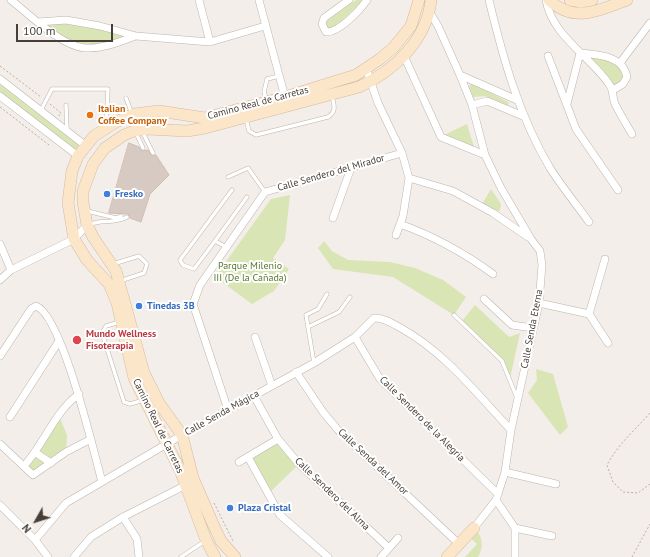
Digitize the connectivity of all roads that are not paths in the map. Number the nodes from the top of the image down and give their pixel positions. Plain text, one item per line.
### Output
1 (11, 0) edge
2 (199, 0) edge
3 (259, 0) edge
4 (349, 0) edge
5 (367, 0) edge
6 (419, 0) edge
7 (489, 0) edge
8 (548, 0) edge
9 (570, 0) edge
10 (595, 0) edge
11 (627, 0) edge
12 (430, 5) edge
13 (566, 11) junction
14 (38, 22) junction
15 (555, 22) junction
16 (650, 23) edge
17 (265, 26) junction
18 (136, 36) junction
19 (210, 42) junction
20 (580, 53) junction
21 (404, 56) junction
22 (548, 56) dead end
23 (620, 63) junction
24 (370, 65) junction
25 (386, 72) junction
26 (356, 75) junction
27 (460, 75) junction
28 (278, 76) junction
29 (0, 79) edge
30 (372, 81) junction
31 (359, 87) junction
32 (13, 89) junction
33 (613, 90) junction
34 (332, 94) junction
35 (2, 98) edge
36 (126, 98) dead end
37 (517, 100) junction
38 (267, 102) junction
39 (286, 102) junction
40 (66, 104) dead end
41 (567, 104) junction
42 (472, 105) junction
43 (41, 110) junction
44 (135, 114) junction
45 (523, 116) junction
46 (246, 117) junction
47 (111, 124) junction
48 (67, 130) junction
49 (140, 130) junction
50 (632, 134) dead end
51 (123, 135) junction
52 (86, 146) junction
53 (143, 148) dead end
54 (153, 153) dead end
55 (402, 153) junction
56 (485, 154) junction
57 (78, 156) junction
58 (351, 168) junction
59 (228, 177) dead end
60 (409, 178) junction
61 (70, 184) junction
62 (85, 185) junction
63 (232, 190) dead end
64 (618, 190) dead end
65 (265, 192) junction
66 (246, 197) dead end
67 (84, 212) junction
68 (69, 213) junction
69 (121, 216) dead end
70 (127, 217) dead end
71 (333, 218) dead end
72 (589, 222) dead end
73 (400, 224) junction
74 (87, 225) junction
75 (396, 235) dead end
76 (74, 239) junction
77 (531, 239) junction
78 (215, 241) junction
79 (0, 244) edge
80 (226, 247) junction
81 (605, 259) dead end
82 (113, 264) junction
83 (11, 270) junction
84 (494, 274) dead end
85 (0, 280) edge
86 (119, 282) junction
87 (326, 294) dead end
88 (350, 297) dead end
89 (484, 299) dead end
90 (539, 303) junction
91 (589, 314) junction
92 (454, 315) dead end
93 (120, 322) junction
94 (308, 327) junction
95 (533, 328) junction
96 (254, 337) dead end
97 (355, 337) junction
98 (60, 341) junction
99 (608, 343) dead end
100 (0, 356) edge
101 (314, 363) junction
102 (296, 372) junction
103 (272, 386) junction
104 (79, 394) junction
105 (254, 396) junction
106 (517, 399) junction
107 (145, 400) junction
108 (228, 410) junction
109 (10, 417) dead end
110 (511, 430) junction
111 (182, 435) junction
112 (90, 439) junction
113 (278, 439) junction
114 (0, 444) edge
115 (167, 444) junction
116 (36, 453) junction
117 (248, 457) junction
118 (239, 462) dead end
119 (51, 463) junction
120 (24, 466) junction
121 (505, 472) junction
122 (102, 482) junction
123 (556, 484) dead end
124 (186, 485) junction
125 (497, 497) junction
126 (0, 505) edge
127 (123, 518) junction
128 (474, 528) joint
129 (515, 528) junction
130 (552, 536) dead end
131 (398, 538) dead end
132 (35, 540) junction
133 (206, 540) junction
134 (459, 544) junction
135 (389, 548) junction
136 (138, 556) edge
137 (48, 557) edge
138 (74, 557) edge
139 (181, 557) edge
140 (215, 557) edge
141 (235, 557) edge
142 (328, 557) edge
143 (381, 557) edge
144 (447, 557) edge
145 (515, 557) edge

1 - 14 street
2 - 19 street
3 - 17 street
4 - 5 street
6 - 24 street, Camino Real de Carretas
7 - 37 street
8 - 13 street
8 - 15 street
9 - 10 street
11 - 13 street
12 - 21 street, Camino Real de Carretas
12 - 27 street, Calle Senda Eterna
13 - 15 street
14 - 18 street
14 - 18 street
15 - 20 street
16 - 23 street
17 - 19 street
17 - 28 street
18 - 19 street
20 - 23 street
20 - 33 street
20 - 41 street
21 - 25 street, Camino Real de Carretas
21 - 56 street
22 - 41 street
23 - 33 street
24 - 25 street
24 - 26 street, Camino Real de Carretas
24 - 30 street
25 - 30 street, Camino Real de Carretas
26 - 31 street
26 - 39 street, Camino Real de Carretas
27 - 37 street
27 - 42 street, Calle Senda Eterna
28 - 38 lane
28 - 39 street
29 - 32 street
30 - 31 street, Camino Real de Carretas
30 - 55 street
31 - 34 street, Camino Real de Carretas
32 - 35 street
32 - 43 street
33 - 50 street
34 - 39 street, Camino Real de Carretas
34 - 46 lane
35 - 57 street
36 - 44 lane
37 - 45 street
38 - 39 street, Camino Real de Carretas
38 - 44 street, Camino Real de Carretas
39 - 46 street, Camino Real de Carretas
40 - 48 lane
41 - 64 street
42 - 45 street
42 - 56 street, Calle Senda Eterna
43 - 47 lane
43 - 48 street
44 - 47 street, Camino Real de Carretas
44 - 49 street
45 - 72 street
46 - 49 street, Camino Real de Carretas
47 - 51 street
47 - 52 street, Camino Real de Carretas
48 - 52 street
49 - 51 street, Camino Real de Carretas
49 - 53 lane
49 - 54 lane
51 - 62 street, Camino Real de Carretas
52 - 57 street, Camino Real de Carretas
55 - 58 street, Calle Sendero del Mirador
55 - 60 street
56 - 77 street, Calle Senda Eterna
57 - 61 street, Camino Real de Carretas
58 - 65 street, Calle Sendero del Mirador
58 - 71 street
59 - 65 lane
60 - 73 street
60 - 77 street
61 - 62 street
61 - 68 street, Camino Real de Carretas
62 - 67 street, Camino Real de Carretas
63 - 78 lane
65 - 80 street, Calle Sendero del Mirador
66 - 78 lane
67 - 68 street
67 - 69 lane
67 - 74 street, Camino Real de Carretas
68 - 76 street, Camino Real de Carretas
70 - 74 lane
73 - 75 street
73 - 84 street
74 - 76 street
74 - 82 street, Camino Real de Carretas
76 - 83 street
76 - 93 street, Camino Real de Carretas
77 - 90 street, Calle Senda Eterna
78 - 80 lane
79 - 83 street
80 - 108 street, Calle Sendero del Mirador
81 - 91 street
82 - 86 street, Camino Real de Carretas
82 - 86 lane
83 - 85 street
86 - 111 street, Camino Real de Carretas
87 - 94 lane
88 - 94 lane
89 - 95 street
90 - 91 street
90 - 95 street, Calle Senda Eterna
91 - 99 street
92 - 106 lane
93 - 107 street, Camino Real de Carretas
93 - 107 lane
94 - 101 lane
95 - 106 street, Calle Senda Eterna
96 - 103 street
97 - 101 street, Calle Senda Mágica
97 - 110 street, Calle Senda Mágica
97 - 125 street, Calle Sendero de la Alegria
98 - 100 street
98 - 104 street
98 - 109 street
101 - 102 street, Calle Senda Mágica
102 - 103 street, Calle Senda Mágica
102 - 134 street, Calle Senda del Amor
103 - 105 street, Calle Senda Mágica
104 - 112 street
104 - 116 street
105 - 108 street, Calle Senda Mágica
105 - 113 street, Calle Sendero del Alma
106 - 110 street, Calle Senda Eterna
107 - 115 street, Camino Real de Carretas
108 - 111 street, Calle Senda Mágica
110 - 121 street, Calle Senda Eterna
111 - 115 street, Calle Senda Mágica
111 - 141 street, Camino Real de Carretas
112 - 119 street
112 - 122 street
113 - 117 street
113 - 135 street, Calle Sendero del Alma
114 - 120 street
115 - 122 street, Calle Senda Mágica
115 - 124 street, Camino Real de Carretas
116 - 119 street
116 - 120 street
117 - 118 street
117 - 142 street
119 - 120 street
121 - 123 street
121 - 125 street, Calle Senda Eterna
122 - 132 street, Calle Senda Mágica
124 - 127 street
124 - 133 street, Camino Real de Carretas
125 - 128 street, Calle Senda Eterna
125 - 129 street, Calle Sendero de la Alegria
126 - 132 street
127 - 136 street
127 - 138 street
128 - 134 street, Calle Senda Eterna
129 - 130 street
129 - 145 street
131 - 135 street
132 - 137 street
133 - 139 lane
133 - 140 street, Camino Real de Carretas
134 - 144 street, Calle Senda Eterna
135 - 143 street

